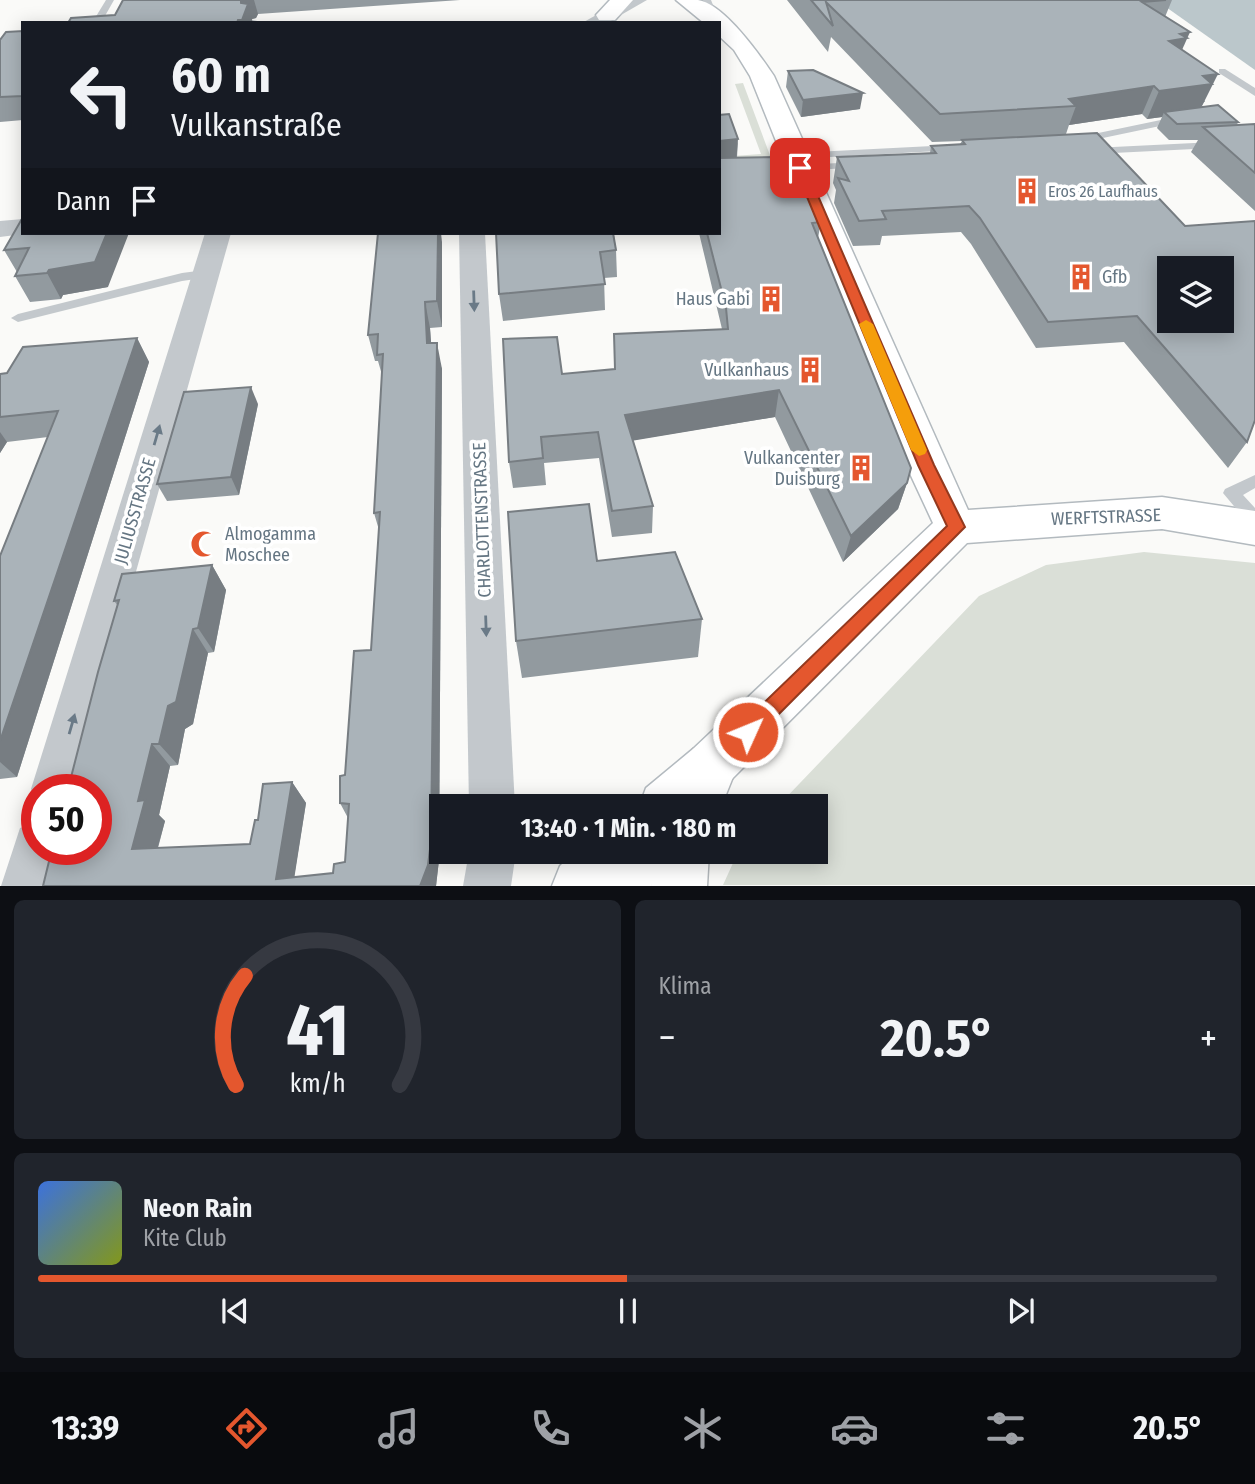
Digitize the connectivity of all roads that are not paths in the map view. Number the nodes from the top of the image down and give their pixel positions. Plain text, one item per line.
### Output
1 (110, 0) edge
2 (638, 0) edge
3 (687, 0) edge
4 (707, 0) edge
5 (607, 13) edge
6 (97, 21) edge
7 (715, 21) edge
8 (717, 21) edge
9 (721, 26) edge
10 (1222, 71) dead end
11 (1255, 93) edge
12 (1196, 118) edge
13 (1069, 140) edge
14 (1255, 143) edge
15 (963, 148) edge
16 (1077, 152) edge
17 (954, 159) edge
18 (798, 162) junction
19 (21, 227) edge
20 (0, 229) edge
21 (217, 235) edge
22 (472, 235) edge
23 (205, 274) junction
24 (18, 318) dead end
25 (1255, 481) edge
26 (1255, 519) edge
27 (956, 527) junction
28 (1255, 528) edge
29 (57, 774) edge
30 (703, 787) edge
31 (492, 794) edge
32 (491, 864) edge
33 (601, 864) edge
34 (634, 864) edge
35 (681, 864) edge
36 (31, 865) edge
37 (25, 886) edge
38 (487, 886) edge
39 (580, 886) edge
40 (618, 886) edge
41 (679, 886) edge

1 - 6 lane
2 - 5 street
3 - 7 main road
4 - 8 lane
9 - 18 main road
10 - 11 lane
12 - 13 lane
14 - 16 lane
15 - 18 lane
17 - 18 lane
18 - 27 main road
19 - 20 street
21 - 23 street, JULIUSSTRASSE
22 -> 31 street, CHARLOTTENSTRASSE
23 - 24 lane
29 -> 23 street, JULIUSSTRASSE
25 - 26 lane
27 - 28 main road, WERFTSTRASSE
27 - 30 main road
32 - 38 street
33 - 39 main road
34 - 40 main road
35 - 41 main road
36 - 37 street

